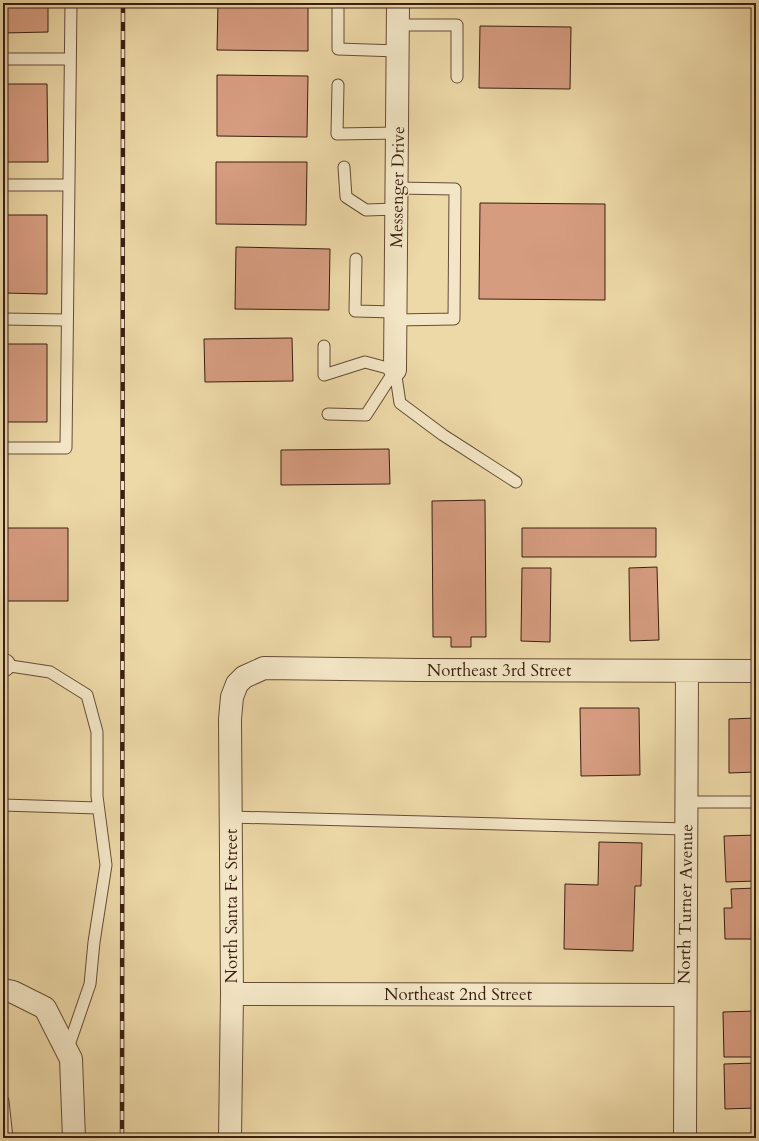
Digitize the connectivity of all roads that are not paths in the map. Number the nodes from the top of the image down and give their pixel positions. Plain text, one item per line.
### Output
1 (71, 3) edge
2 (338, 3) edge
3 (398, 3) edge
4 (398, 25) junction
5 (398, 51) junction
6 (3, 59) edge
7 (70, 59) junction
8 (457, 77) dead end
9 (338, 85) dead end
10 (398, 133) junction
11 (344, 168) dead end
12 (3, 185) edge
13 (69, 185) junction
14 (397, 199) junction
15 (356, 259) dead end
16 (395, 316) junction
17 (3, 319) edge
18 (67, 320) junction
19 (324, 346) dead end
20 (396, 370) junction
21 (328, 414) dead end
22 (3, 448) edge
23 (516, 482) dead end
24 (4, 665) edge
25 (687, 671) junction
26 (756, 671) edge
27 (244, 677) joint
28 (686, 802) junction
29 (756, 802) edge
30 (3, 805) edge
31 (98, 808) junction
32 (231, 817) junction
33 (686, 829) junction
34 (3, 990) edge
35 (232, 994) junction
36 (684, 995) junction
37 (67, 1051) junction
38 (3, 1101) edge
39 (7, 1138) edge
40 (74, 1138) edge
41 (230, 1138) edge
42 (685, 1138) edge

1 - 7 lane
2 - 5 lane
3 - 4 street, Messenger Drive
4 - 5 street, Messenger Drive
4 - 8 lane
5 - 10 street, Messenger Drive
6 - 7 lane
7 - 13 lane
9 - 10 lane
10 - 14 street, Messenger Drive
11 - 14 lane
12 - 13 lane
13 - 18 lane
14 - 16 street, Messenger Drive
14 - 16 lane
15 - 16 lane
16 - 20 street, Messenger Drive
17 - 18 lane
18 - 22 lane
19 - 20 lane
20 - 21 lane
20 - 23 lane
24 - 31 lane
25 - 26 street, Northeast 3rd Street
25 - 27 street, Northeast 3rd Street
25 - 28 street, North Turner Avenue
27 - 32 street, North Santa Fe Street
28 - 29 lane
28 - 33 street, North Turner Avenue
30 - 31 lane
31 - 37 lane
32 - 33 lane
32 - 35 street, North Santa Fe Street
33 - 36 street, North Turner Avenue
34 - 37 street
35 - 36 street, Northeast 2nd Street
35 - 41 street, North Santa Fe Street
36 - 42 street, North Turner Avenue
37 - 40 street
38 - 39 lane

